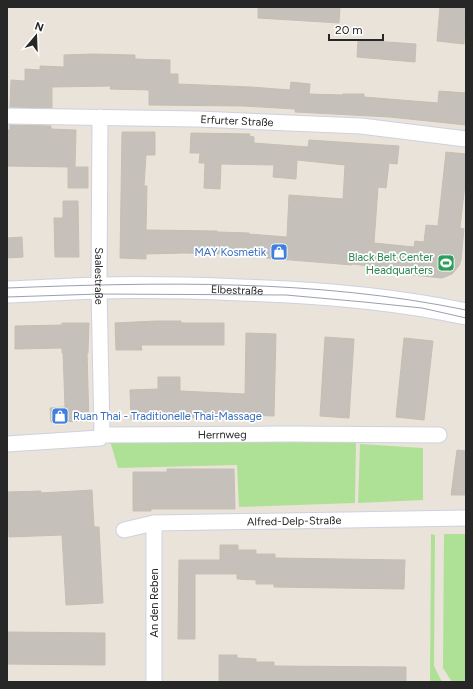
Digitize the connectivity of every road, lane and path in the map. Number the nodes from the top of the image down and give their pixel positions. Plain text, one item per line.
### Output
1 (7, 116) edge
2 (100, 117) junction
3 (466, 139) edge
4 (99, 288) junction
5 (7, 292) edge
6 (466, 314) edge
7 (102, 435) junction
8 (439, 435) dead end
9 (7, 444) edge
10 (466, 518) edge
11 (154, 524) junction
12 (124, 530) dead end
13 (154, 682) edge

1 - 2 street, Erfurter Straße
2 - 3 street, Erfurter Straße
2 - 4 street, Saalestraße
4 - 5 main road, Elbestraße
4 - 6 main road, Elbestraße
4 - 7 street, Saalestraße
7 - 8 street, Herrnweg
7 - 9 street, Herrnweg
10 - 11 street, Alfred-Delp-Straße
11 - 12 street, Alfred-Delp-Straße
11 - 13 street, An den Reben

